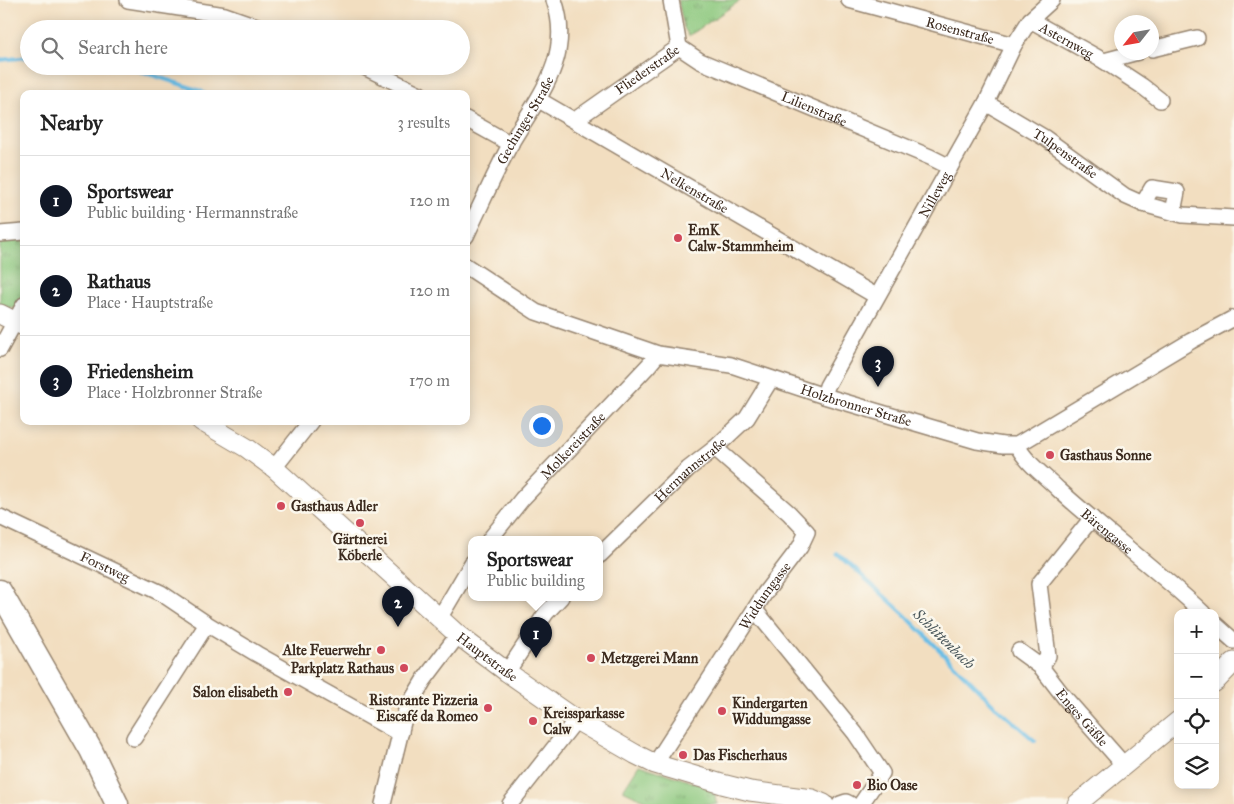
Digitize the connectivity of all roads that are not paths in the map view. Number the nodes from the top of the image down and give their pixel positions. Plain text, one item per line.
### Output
1 (128, 0) edge
2 (554, 0) edge
3 (671, 0) edge
4 (849, 0) edge
5 (1052, 0) edge
6 (239, 20) edge
7 (1030, 20) junction
8 (1197, 38) dead end
9 (1014, 45) junction
10 (680, 47) junction
11 (1159, 47) edge
12 (1114, 58) edge
13 (1104, 61) junction
14 (381, 75) edge
15 (412, 90) edge
16 (539, 100) junction
17 (1160, 100) dead end
18 (986, 103) junction
19 (575, 120) junction
20 (470, 121) edge
21 (511, 144) junction
22 (950, 167) junction
23 (1234, 218) edge
24 (470, 228) edge
25 (20, 232) edge
26 (0, 234) edge
27 (470, 269) edge
28 (876, 296) junction
29 (16, 317) edge
30 (1234, 318) edge
31 (0, 349) edge
32 (658, 354) junction
33 (771, 379) junction
34 (824, 396) junction
35 (208, 425) edge
36 (308, 425) edge
37 (1017, 445) junction
38 (715, 448) junction
39 (274, 468) junction
40 (0, 517) edge
41 (1092, 518) junction
42 (492, 536) edge
43 (603, 552) edge
44 (468, 570) edge
45 (0, 591) edge
46 (557, 601) edge
47 (1200, 609) edge
48 (755, 610) junction
49 (438, 618) junction
50 (207, 624) junction
51 (1219, 628) edge
52 (458, 635) junction
53 (1234, 641) edge
54 (1019, 651) dead end
55 (1234, 662) edge
56 (1041, 668) junction
57 (507, 672) junction
58 (1219, 678) edge
59 (576, 720) junction
60 (1174, 725) edge
61 (401, 732) junction
62 (134, 738) dead end
63 (656, 764) junction
64 (1124, 765) junction
65 (117, 804) edge
66 (383, 804) edge
67 (510, 804) edge
68 (824, 804) edge
69 (840, 804) edge
70 (850, 804) edge
71 (860, 804) edge
72 (1077, 804) edge

1 - 6 street
2 - 16 street, Gechinger Straße
3 - 10 street, Fliederstraße
4 - 9 street, Rosenstraße
5 - 7 street, Nilleweg
7 - 9 street, Nilleweg
7 - 13 street, Asternweg
8 - 11 street
9 - 18 street, Nilleweg
10 - 19 street, Fliederstraße
10 - 22 street, Lilienstraße
12 - 13 street, Asternweg
13 - 17 street, Asternweg
14 - 15 street
16 - 19 street, Nelkenstraße
16 - 21 street, Gechinger Straße
18 - 22 street, Nilleweg
18 - 23 street, Tulpenstraße
19 - 28 street, Nelkenstraße
20 - 21 street
21 - 24 street, Gechinger Straße
22 - 28 street, Nilleweg
25 - 26 street
27 - 32 street, Holzbronner Straße
28 - 34 street, Nilleweg
29 - 31 street
30 - 37 street
32 - 33 street, Holzbronner Straße
32 - 42 street, Molkereistraße
33 - 34 street, Holzbronner Straße
33 - 38 street, Hermannstraße
34 - 37 street, Holzbronner Straße
35 - 39 street, Hauptstraße
36 - 39 street
37 - 41 street, Bärengasse
38 - 43 street, Hermannstraße
38 - 48 street, Widdumgasse
39 - 49 street, Hauptstraße
40 - 50 street, Forstweg
41 - 47 street, Bärengasse
41 - 56 street
44 - 49 street
45 - 65 main road
46 - 57 street
48 - 63 street, Widdumgasse
48 - 71 street
49 - 52 street, Hauptstraße
50 - 61 street, Forstweg
50 - 62 street
51 - 53 street
52 - 57 street, Hauptstraße
52 - 61 street
54 - 56 street, Enges Gäßle
55 - 58 street
56 - 64 street, Enges Gäßle
57 - 59 street, Hauptstraße
59 - 63 street, Hauptstraße
59 - 67 street
60 - 64 street
61 - 66 street
63 - 68 street, Hauptstraße
64 - 72 street
69 - 70 street

